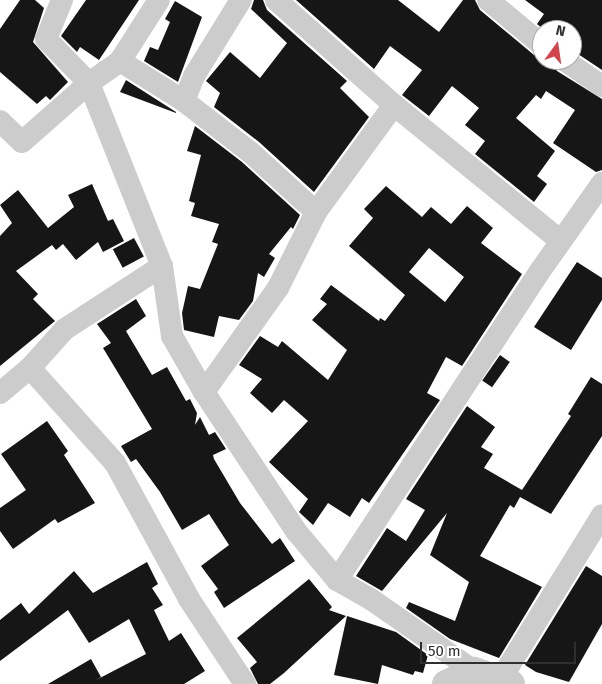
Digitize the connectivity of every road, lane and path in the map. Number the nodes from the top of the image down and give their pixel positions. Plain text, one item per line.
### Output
1 (62, 0) edge
2 (159, 0) edge
3 (241, 0) edge
4 (276, 0) edge
5 (488, 0) edge
6 (532, 37) edge
7 (120, 62) junction
8 (579, 70) edge
9 (89, 83) junction
10 (602, 86) edge
11 (184, 101) junction
12 (394, 105) junction
13 (0, 121) edge
14 (602, 183) edge
15 (316, 212) junction
16 (561, 241) junction
17 (162, 266) junction
18 (30, 368) junction
19 (204, 392) junction
20 (0, 393) edge
21 (602, 515) edge
22 (337, 580) junction
23 (474, 671) junction
24 (505, 683) edge
25 (245, 684) edge
26 (446, 684) edge

1 - 9 street
2 - 7 street
3 - 11 street
4 - 12 street
5 - 6 street
7 - 9 street
7 - 11 street
8 - 10 street
9 - 13 street
9 - 17 street
11 - 15 street
12 - 15 street
12 - 16 street
14 - 16 street
15 - 19 street
16 - 22 street
17 - 18 street
17 - 19 street
18 - 20 street
18 - 25 street
19 - 22 street
21 - 24 street
22 - 23 street
23 - 24 street
23 - 26 street

